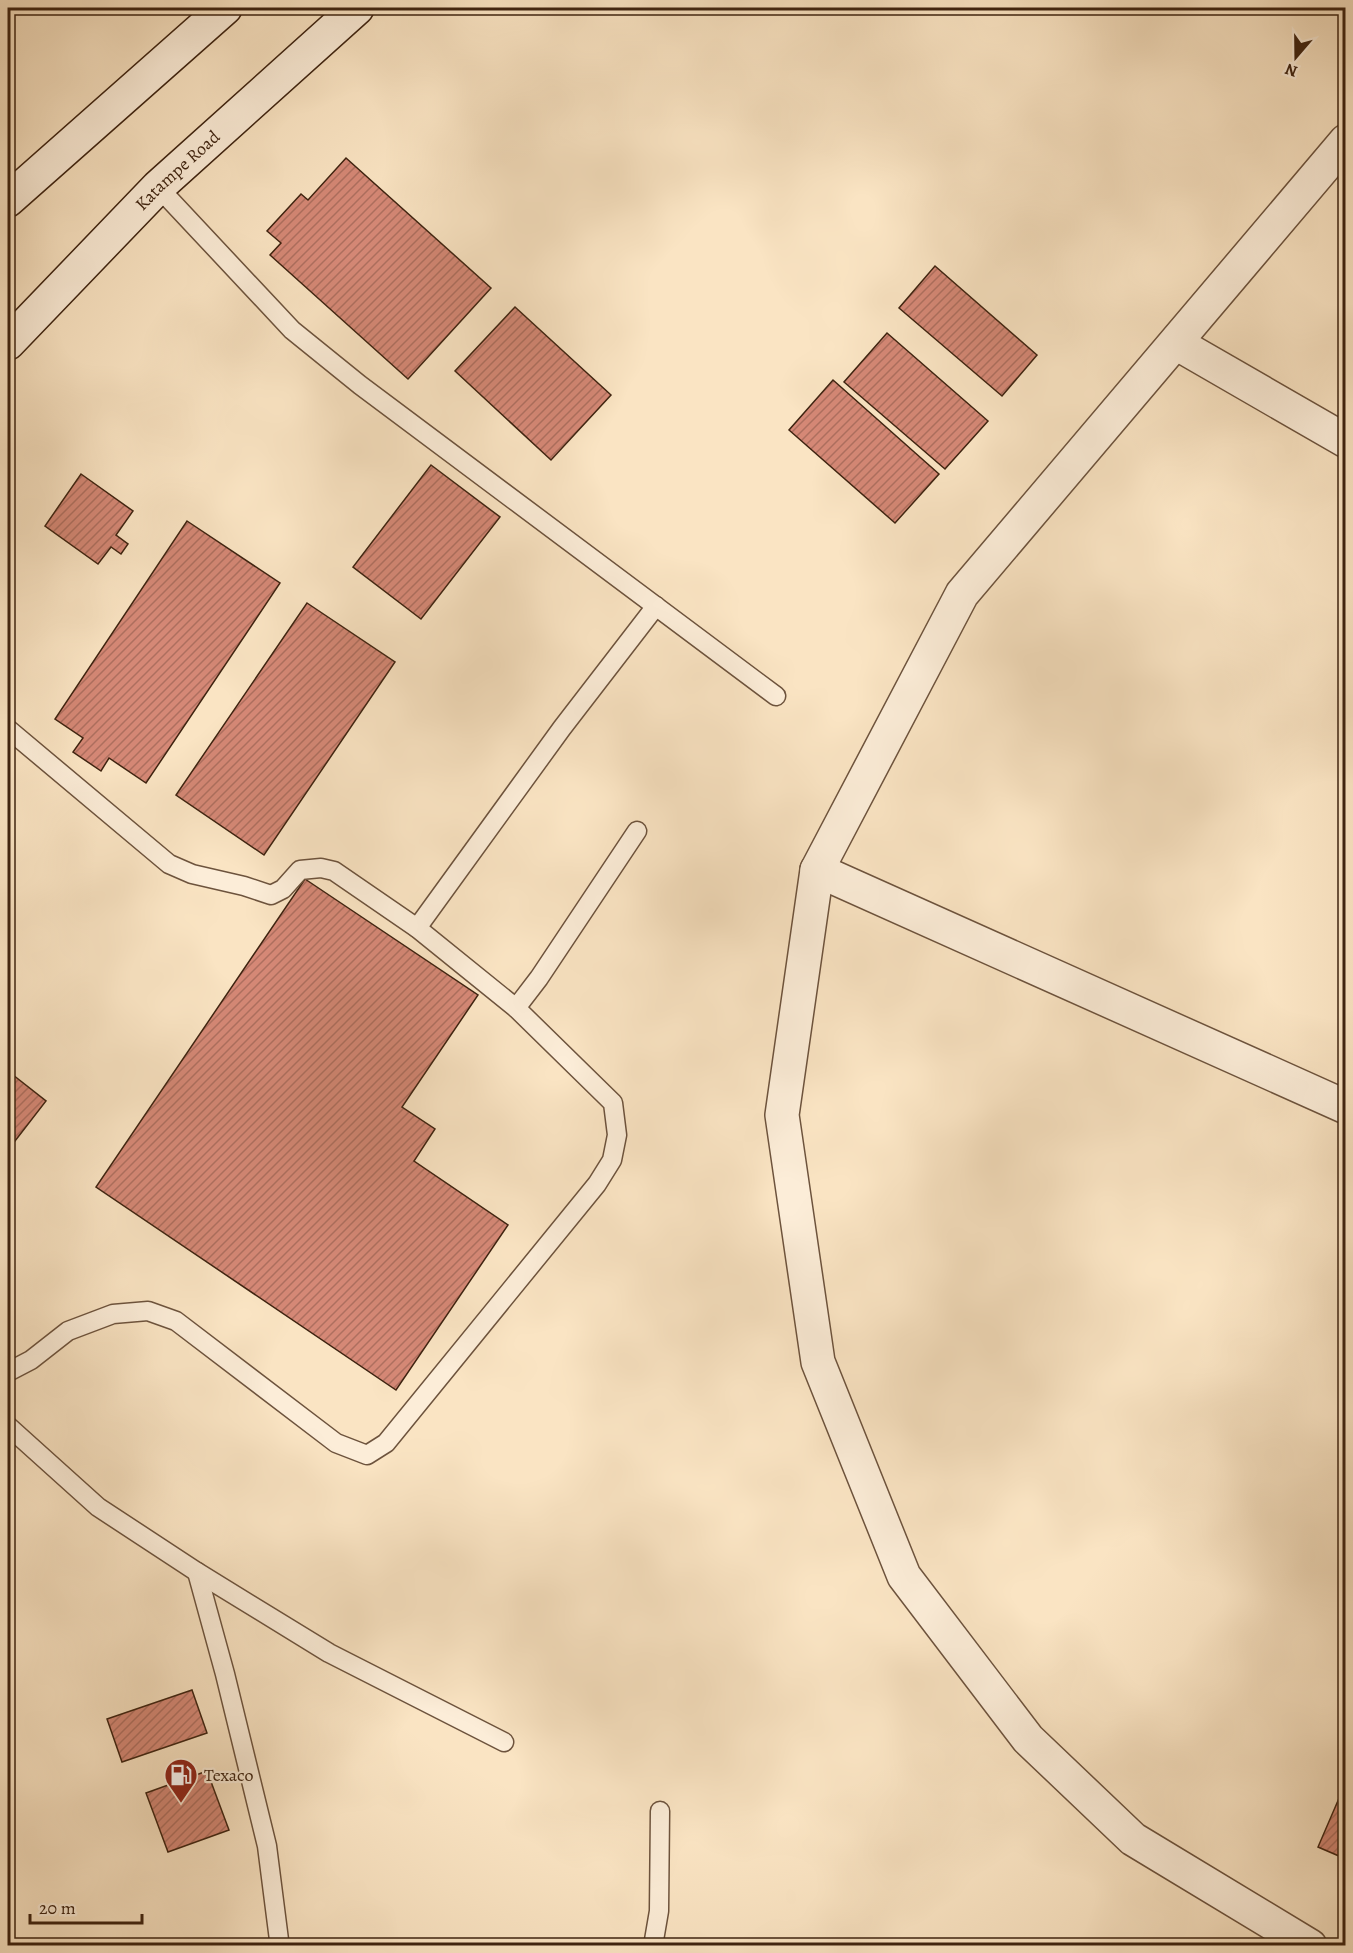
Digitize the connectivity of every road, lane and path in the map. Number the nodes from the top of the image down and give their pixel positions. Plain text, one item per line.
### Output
1 (225, 8) edge
2 (357, 8) edge
3 (1346, 141) edge
4 (158, 187) junction
5 (8, 200) edge
6 (8, 343) edge
7 (1176, 343) junction
8 (1346, 441) edge
9 (656, 606) junction
10 (776, 696) dead end
11 (8, 729) edge
12 (638, 831) dead end
13 (817, 870) junction
14 (417, 927) junction
15 (516, 1008) junction
16 (1346, 1107) edge
17 (8, 1372) edge
18 (8, 1426) edge
19 (197, 1572) junction
20 (504, 1742) dead end
21 (660, 1811) dead end
22 (279, 1940) dead end
23 (653, 1946) edge
24 (1310, 1946) edge

1 - 5 street
2 - 4 street, Katampe Road
3 - 7 street
4 - 6 street, Katampe Road
4 - 9 lane
7 - 8 street
7 - 13 street
9 - 10 lane
9 - 14 lane
11 - 14 lane
12 - 15 lane
13 - 16 street
13 - 24 street
14 - 15 lane
15 - 17 lane
18 - 19 lane
19 - 20 lane
19 - 22 lane
21 - 23 lane

